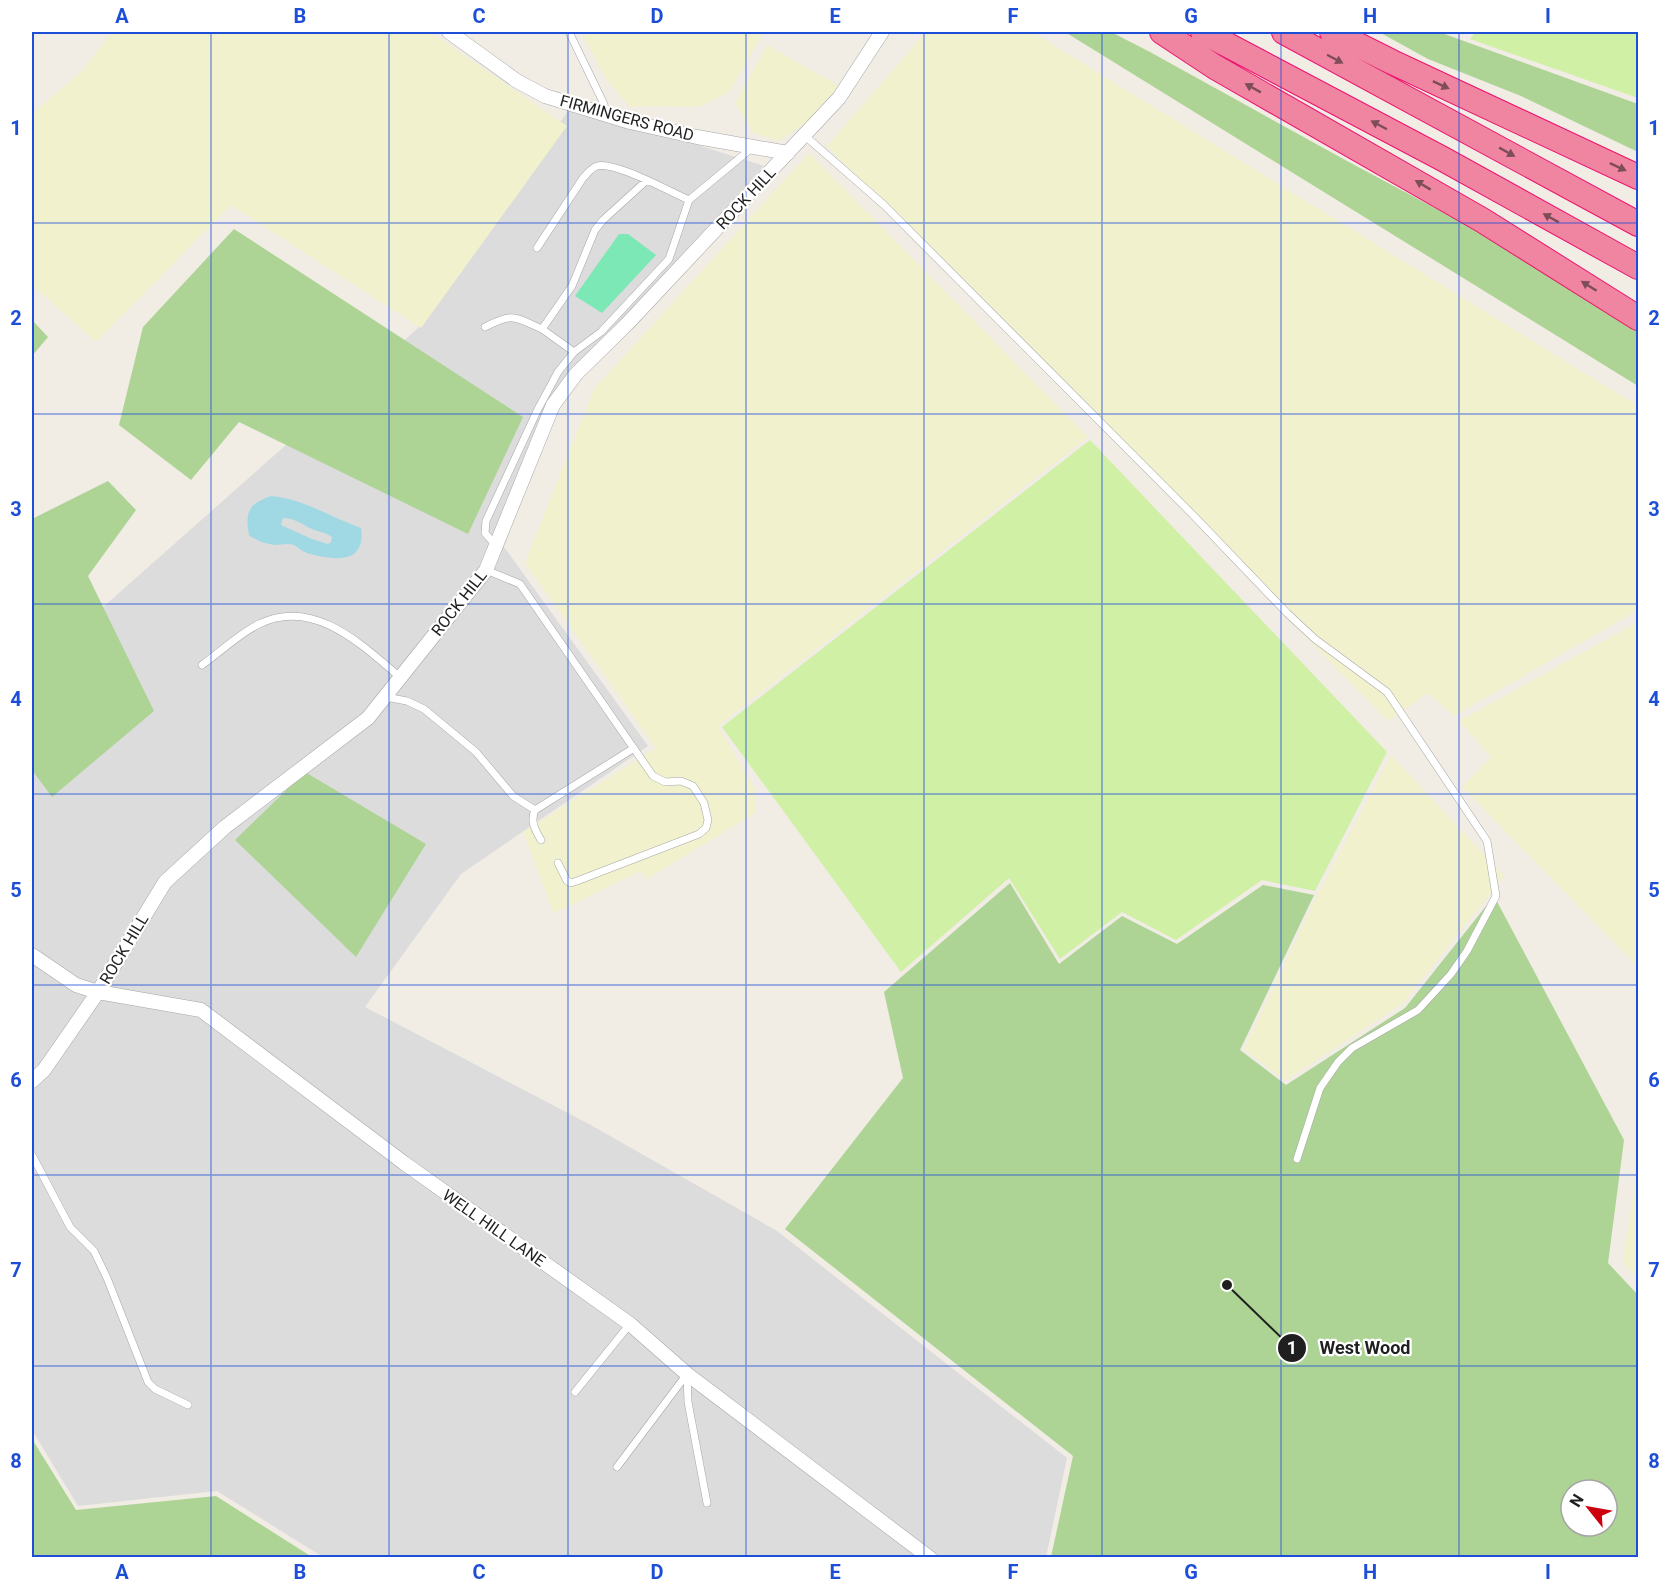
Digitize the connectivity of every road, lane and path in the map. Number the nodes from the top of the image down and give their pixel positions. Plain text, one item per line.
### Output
1 (449, 32) edge
2 (569, 32) edge
3 (882, 32) edge
4 (1162, 32) edge
5 (1203, 32) edge
6 (1284, 32) edge
7 (1332, 32) edge
8 (608, 116) junction
9 (804, 135) junction
10 (753, 147) junction
11 (788, 153) junction
12 (1638, 177) edge
13 (646, 181) junction
14 (689, 200) junction
15 (1638, 224) edge
16 (537, 248) dead end
17 (1638, 267) edge
18 (1638, 318) edge
19 (485, 327) dead end
20 (542, 329) junction
21 (574, 352) junction
22 (496, 547) junction
23 (486, 570) junction
24 (202, 665) dead end
25 (401, 678) junction
26 (386, 697) junction
27 (634, 748) junction
28 (535, 810) junction
29 (541, 840) dead end
30 (558, 863) dead end
31 (32, 956) edge
32 (98, 992) junction
33 (32, 1081) edge
34 (32, 1155) edge
35 (1298, 1159) dead end
36 (630, 1324) junction
37 (687, 1374) junction
38 (575, 1392) dead end
39 (188, 1405) dead end
40 (617, 1467) dead end
41 (707, 1503) dead end
42 (930, 1557) edge

1 - 8 street, FIRMINGERS ROAD
2 - 8 lane
3 - 9 street, ROCK HILL
18 -> 4 highway
17 -> 5 highway
6 -> 15 highway
7 -> 12 highway
8 - 10 street, FIRMINGERS ROAD
9 - 11 street, ROCK HILL
9 - 35 lane
10 - 11 street, FIRMINGERS ROAD
10 - 14 lane
11 - 22 street, ROCK HILL
13 - 14 lane
13 - 16 lane
13 - 20 lane
14 - 21 lane
19 - 20 lane
20 - 21 lane
21 - 22 lane
22 - 23 street, ROCK HILL
23 - 25 street, ROCK HILL
23 - 27 lane
24 - 25 lane
25 - 26 street, ROCK HILL
26 - 28 lane
26 - 32 street, ROCK HILL
27 - 28 lane
27 - 30 lane
28 - 29 lane
31 - 32 street, WELL HILL LANE
32 - 33 street, ROCK HILL
32 - 36 street, WELL HILL LANE
34 - 39 lane
36 - 37 street, WELL HILL LANE
36 - 38 lane
37 - 40 lane
37 - 41 lane
37 - 42 street, WELL HILL LANE

